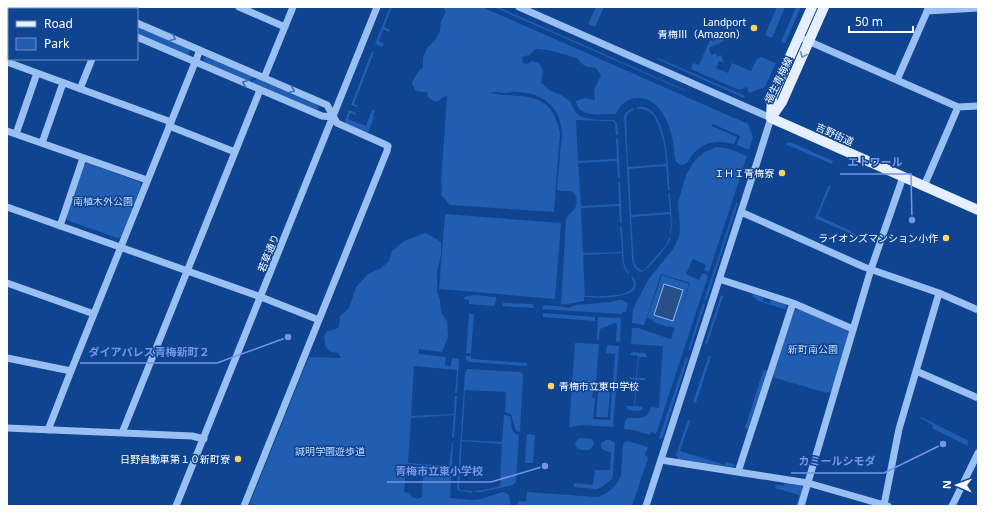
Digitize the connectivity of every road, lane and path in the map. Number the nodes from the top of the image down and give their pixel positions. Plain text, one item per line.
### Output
1 (240, 7) edge
2 (293, 7) edge
3 (377, 7) edge
4 (519, 7) edge
5 (812, 7) edge
6 (824, 7) edge
7 (978, 8) edge
8 (928, 9) edge
9 (138, 23) edge
10 (285, 27) junction
11 (138, 37) edge
12 (799, 37) junction
13 (809, 42) junction
14 (200, 50) junction
15 (92, 60) edge
16 (7, 62) edge
17 (195, 62) junction
18 (38, 73) junction
19 (264, 78) junction
20 (897, 80) junction
21 (63, 83) junction
22 (80, 89) junction
23 (260, 90) junction
24 (958, 106) junction
25 (978, 106) edge
26 (333, 117) junction
27 (771, 118) junction
28 (170, 124) junction
29 (7, 131) edge
30 (16, 134) junction
31 (42, 143) junction
32 (235, 152) junction
33 (84, 158) junction
34 (902, 177) junction
35 (147, 180) junction
36 (924, 186) junction
37 (7, 207) edge
38 (978, 210) edge
39 (741, 212) junction
40 (60, 226) junction
41 (121, 247) junction
42 (871, 269) junction
43 (187, 271) junction
44 (720, 279) junction
45 (7, 283) edge
46 (939, 293) junction
47 (261, 297) junction
48 (793, 303) junction
49 (978, 310) edge
50 (94, 314) junction
51 (319, 320) junction
52 (853, 329) junction
53 (7, 358) edge
54 (71, 370) junction
55 (916, 371) junction
56 (978, 398) edge
57 (7, 428) edge
58 (48, 430) junction
59 (122, 433) junction
60 (204, 439) junction
61 (978, 453) edge
62 (661, 460) junction
63 (738, 472) junction
64 (808, 482) junction
65 (886, 505) edge
66 (176, 506) edge
67 (244, 506) edge
68 (646, 506) edge
69 (801, 506) edge
70 (952, 506) edge

1 - 10 street
2 - 10 street
3 - 26 street, 若草通り
4 - 27 street
5 - 12 main road, 福生青梅線
6 - 13 main road, 福生青梅線
7 - 8 street
8 - 20 street
9 -> 14 street
10 - 19 street
11 - 17 street
12 - 13 street
12 - 27 main road, 福生青梅線
13 - 20 street
13 -> 27 main road, 福生青梅線
14 - 17 street
14 - 19 street
15 - 22 street
16 - 18 street
23 -> 17 street
17 - 28 street
18 - 21 street
18 - 30 street
19 -> 26 street
20 - 24 street
21 - 22 street
21 - 31 street
22 - 28 street
23 - 26 street
23 - 32 street
24 - 25 street
24 - 36 street
26 - 47 street, 若草通り
26 - 51 street
27 - 34 main road, 吉野街道
27 - 39 street
28 - 32 street
28 - 35 street
29 - 30 street
30 - 31 street
31 - 33 street
32 - 43 street
33 - 35 street
33 - 40 street
34 - 36 main road, 吉野街道
34 - 42 street
35 - 41 street
36 - 38 main road, 吉野街道
37 - 40 street
39 - 42 street
39 - 44 street
40 - 41 street
41 - 43 street
41 - 50 street
42 - 46 street
42 - 52 street
43 - 47 street
43 - 59 street
44 - 48 street
44 - 62 street
45 - 50 street
46 - 49 street
46 - 55 street
47 - 51 street
47 - 60 street, 若草通り
48 - 52 street
48 - 63 street
50 - 54 street
51 - 67 street
52 - 64 street
53 - 54 street
54 - 58 street
55 - 56 street
55 - 65 street
57 - 58 street
58 - 59 street
59 - 60 street
60 - 66 street, 若草通り
61 - 70 street
62 - 63 street
62 - 68 street
63 - 64 street
64 - 65 street
64 - 69 street

